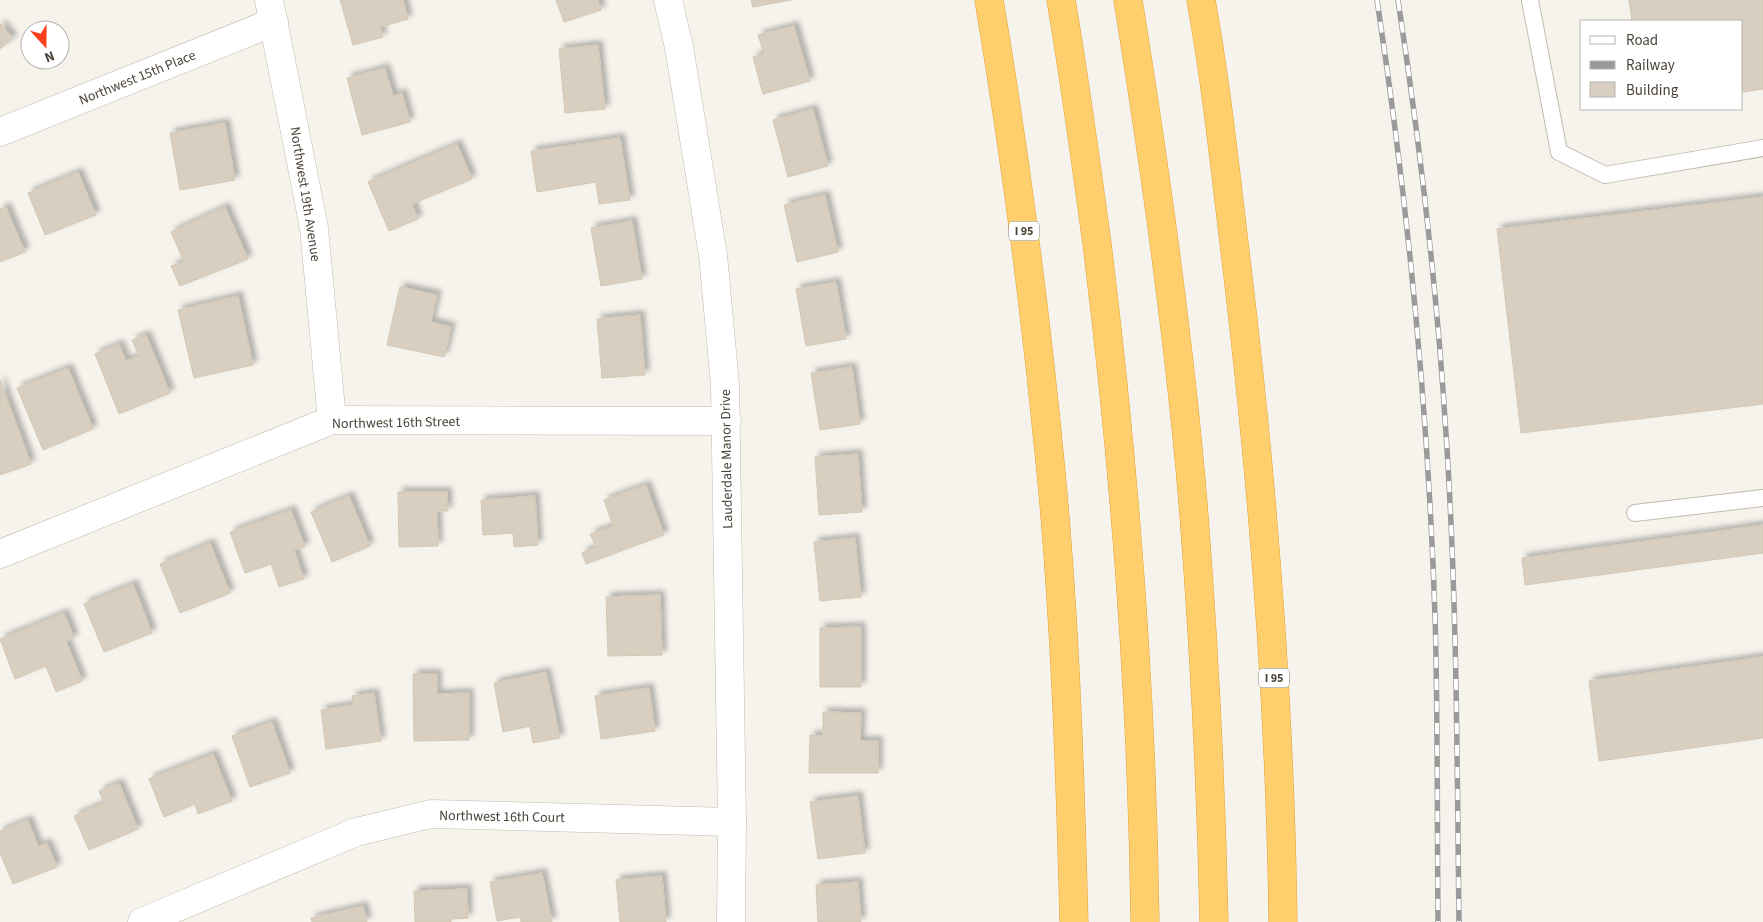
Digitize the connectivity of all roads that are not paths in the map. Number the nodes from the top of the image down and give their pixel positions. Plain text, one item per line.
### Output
1 (668, 0) edge
2 (989, 0) edge
3 (1061, 0) edge
4 (1128, 0) edge
5 (1530, 0) edge
6 (1201, 3) edge
7 (272, 11) edge
8 (0, 132) edge
9 (1763, 148) edge
10 (332, 420) junction
11 (726, 421) junction
12 (1763, 498) edge
13 (1636, 513) dead end
14 (0, 554) edge
15 (732, 822) junction
16 (142, 922) edge
17 (731, 922) edge
18 (1074, 922) edge
19 (1145, 922) edge
20 (1214, 922) edge
21 (1283, 922) edge

1 - 11 street, Lauderdale Manor Drive
2 - 18 highway, I 95
3 - 19 highway
4 - 20 highway
5 - 9 lane
6 - 21 highway, I 95
7 - 8 street, Northwest 15th Place
7 - 10 street, Northwest 19th Avenue
10 - 11 street, Northwest 16th Street
10 - 14 street, Northwest 16th Street
11 - 15 street, Lauderdale Manor Drive
12 - 13 lane
15 - 16 street, Northwest 16th Court
15 - 17 street, Lauderdale Manor Drive

